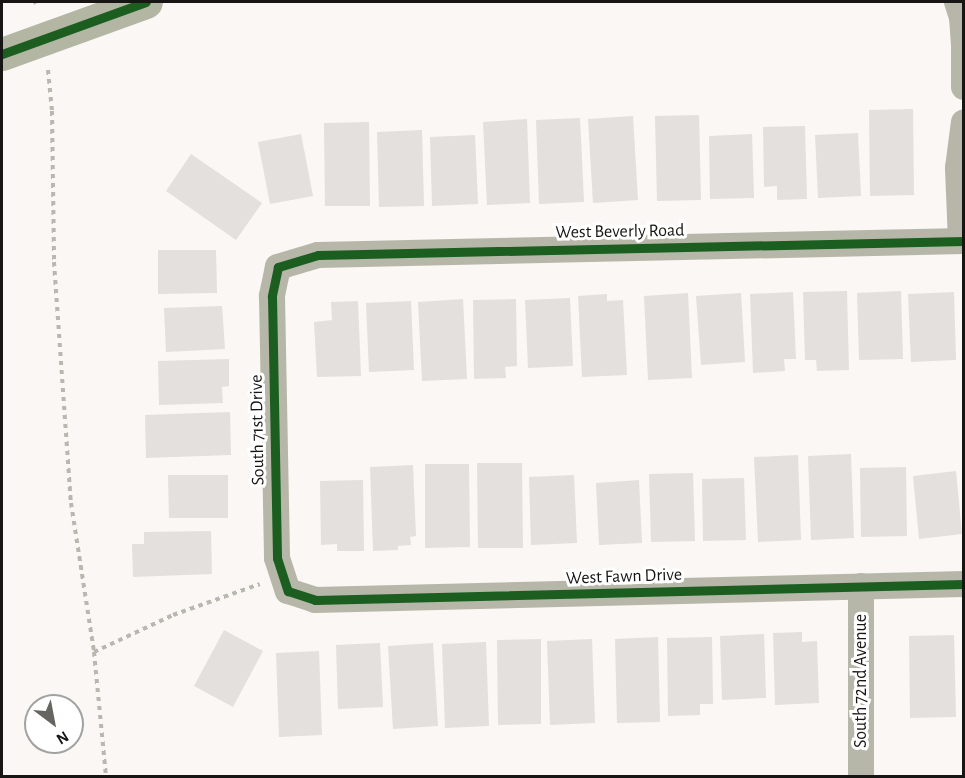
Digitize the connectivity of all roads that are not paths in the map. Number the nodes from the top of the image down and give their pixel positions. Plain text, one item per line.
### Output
1 (146, 2) edge
2 (957, 2) edge
3 (963, 47) edge
4 (2, 54) edge
5 (963, 87) edge
6 (963, 122) edge
7 (962, 241) edge
8 (278, 267) joint
9 (285, 583) joint
10 (963, 584) edge
11 (861, 586) junction
12 (861, 777) edge

1 - 4 street
2 - 3 street
3 - 5 street
6 - 7 street
7 - 8 street, West Beverly Road
8 - 9 street, South 71st Drive
9 - 11 street, West Fawn Drive
10 - 11 street, West Fawn Drive
11 - 12 street, South 72nd Avenue

